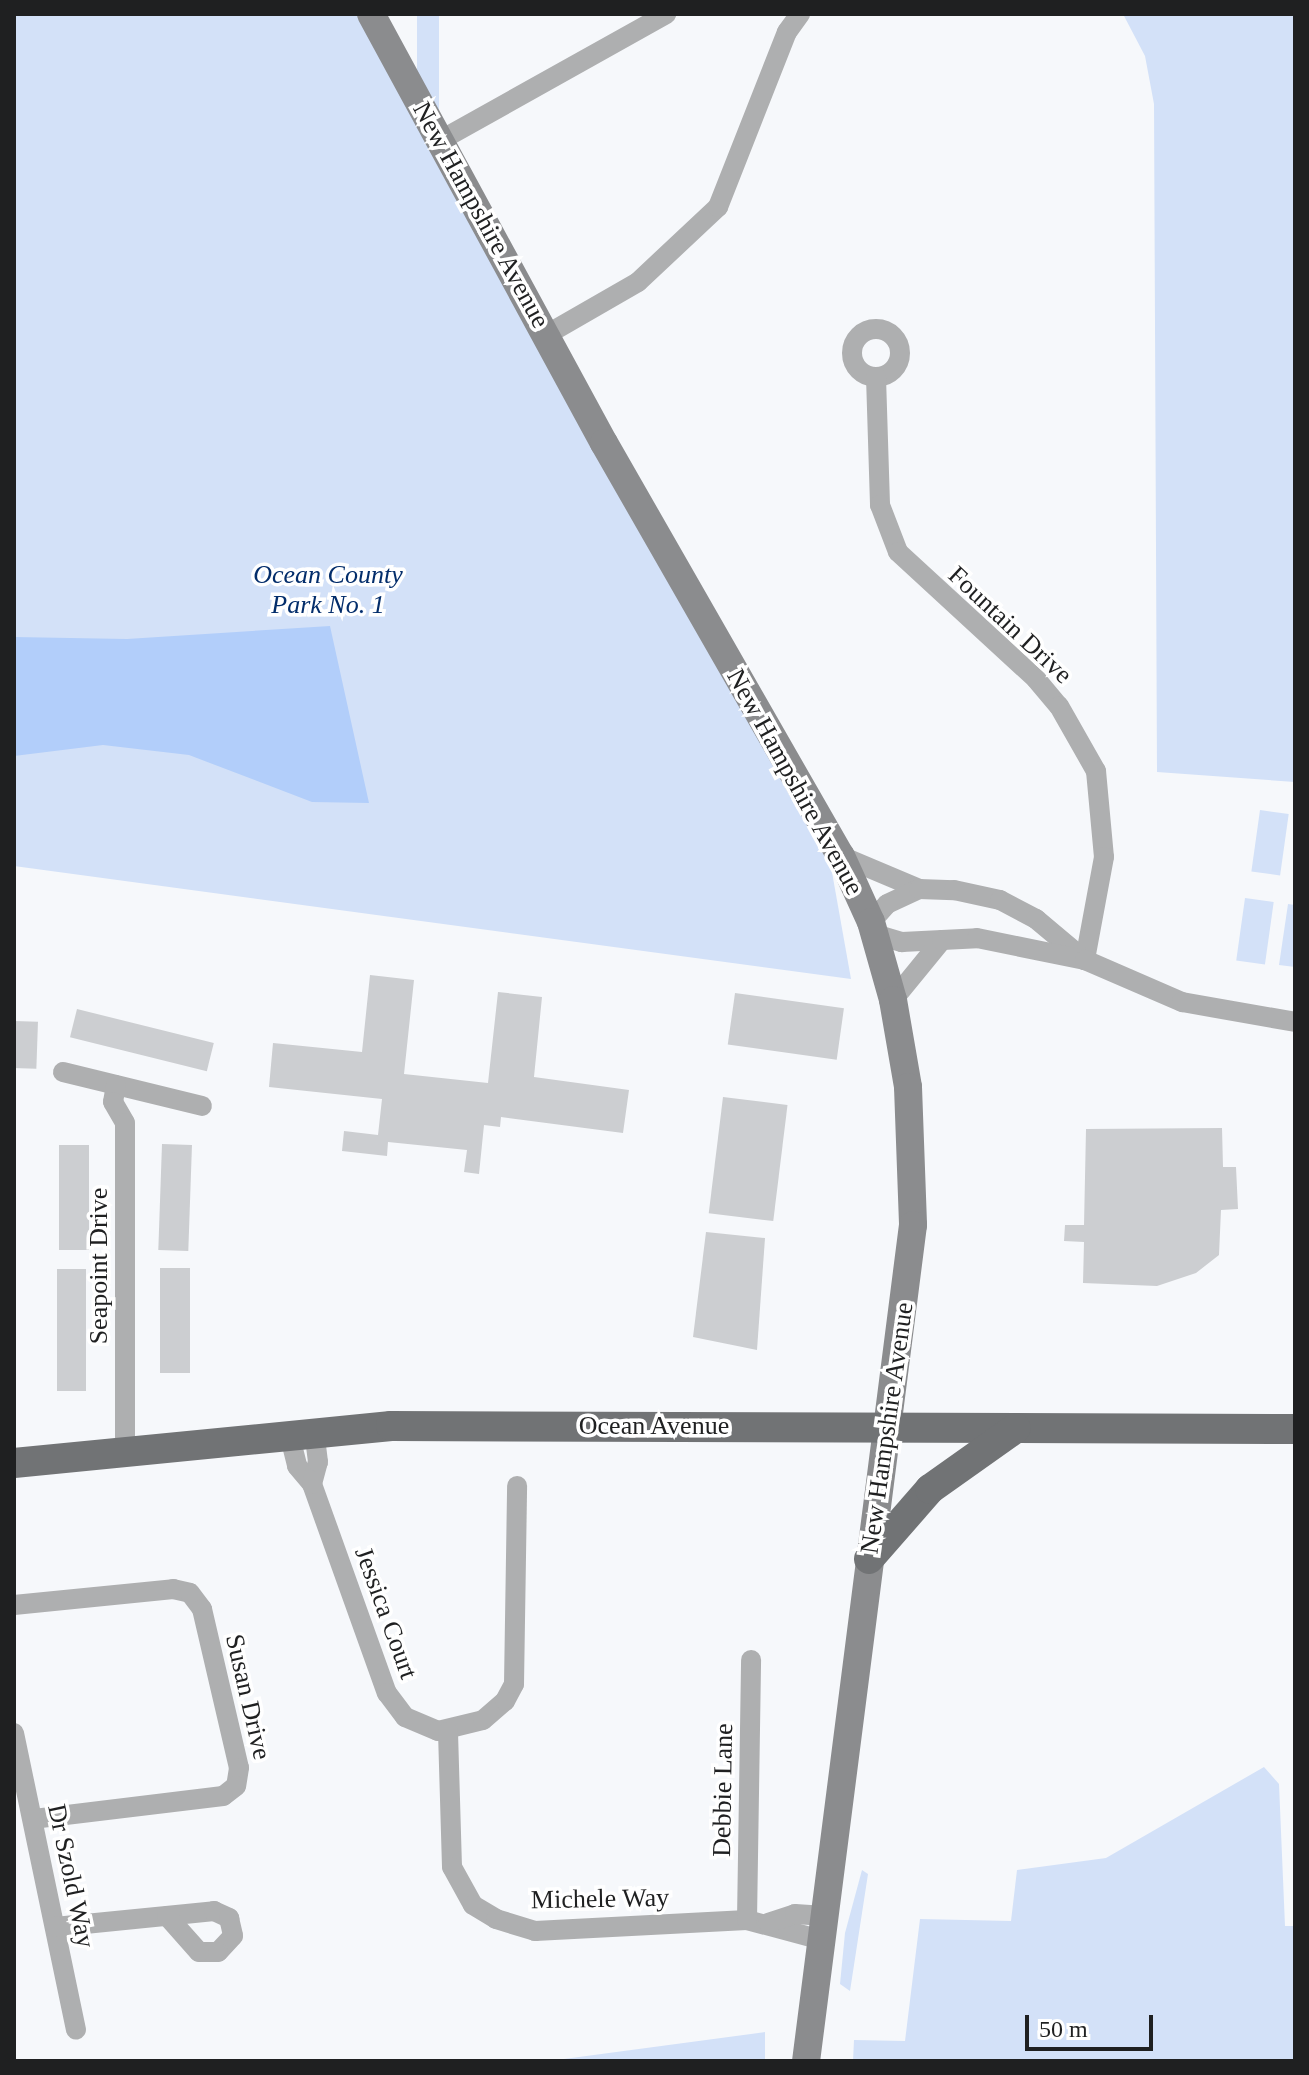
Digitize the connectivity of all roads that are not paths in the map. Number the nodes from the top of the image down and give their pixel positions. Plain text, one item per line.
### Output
1 (371, 14) edge
2 (666, 14) edge
3 (800, 14) edge
4 (441, 140) junction
5 (546, 335) junction
6 (876, 377) dead end
7 (841, 856) junction
8 (919, 889) junction
9 (873, 928) junction
10 (1049, 928) junction
11 (942, 940) junction
12 (1039, 953) junction
13 (1085, 960) junction
14 (893, 1000) junction
15 (1295, 1022) edge
16 (63, 1072) dead end
17 (116, 1085) junction
18 (202, 1106) dead end
19 (886, 1427) junction
20 (1016, 1428) junction
21 (1295, 1429) edge
22 (302, 1431) junction
23 (125, 1450) junction
24 (14, 1463) edge
25 (517, 1486) dead end
26 (869, 1559) junction
27 (14, 1605) edge
28 (751, 1660) dead end
29 (448, 1732) junction
30 (14, 1733) edge
31 (16, 1757) edge
32 (34, 1819) junction
33 (167, 1916) dead end
34 (747, 1920) junction
35 (55, 1927) junction
36 (820, 1928) junction
37 (76, 2030) dead end
38 (806, 2061) edge

1 - 4 main road, New Hampshire Avenue
2 - 4 street
3 - 5 street
4 - 5 main road, New Hampshire Avenue
5 - 7 main road, New Hampshire Avenue
6 - 13 street, Fountain Drive
7 - 8 street
7 - 9 main road, New Hampshire Avenue
8 - 9 street
8 - 10 street
9 - 11 street
9 - 14 main road, New Hampshire Avenue
10 - 12 street
10 - 13 street
11 - 12 street
11 - 14 street
12 - 13 street
13 - 15 street
14 - 19 main road, New Hampshire Avenue
16 - 17 street
17 - 18 street
17 - 23 street, Seapoint Drive
19 - 20 main road, Ocean Avenue
19 - 22 main road, Ocean Avenue
19 - 26 main road, New Hampshire Avenue
20 - 21 main road, Ocean Avenue
20 - 26 main road
22 - 23 main road, Ocean Avenue
22 - 29 street, Jessica Court
23 - 24 main road, Ocean Avenue
25 - 29 street
26 - 36 main road, New Hampshire Avenue
27 - 32 street, Susan Drive
28 - 34 street, Debbie Lane
29 - 34 street, Michele Way
30 - 31 street, Dr Szold Way
31 - 32 street, Dr Szold Way
32 - 35 street, Dr Szold Way
33 - 35 street
34 - 36 street, Michele Way
35 - 37 street, Dr Szold Way
36 - 38 main road, New Hampshire Avenue

